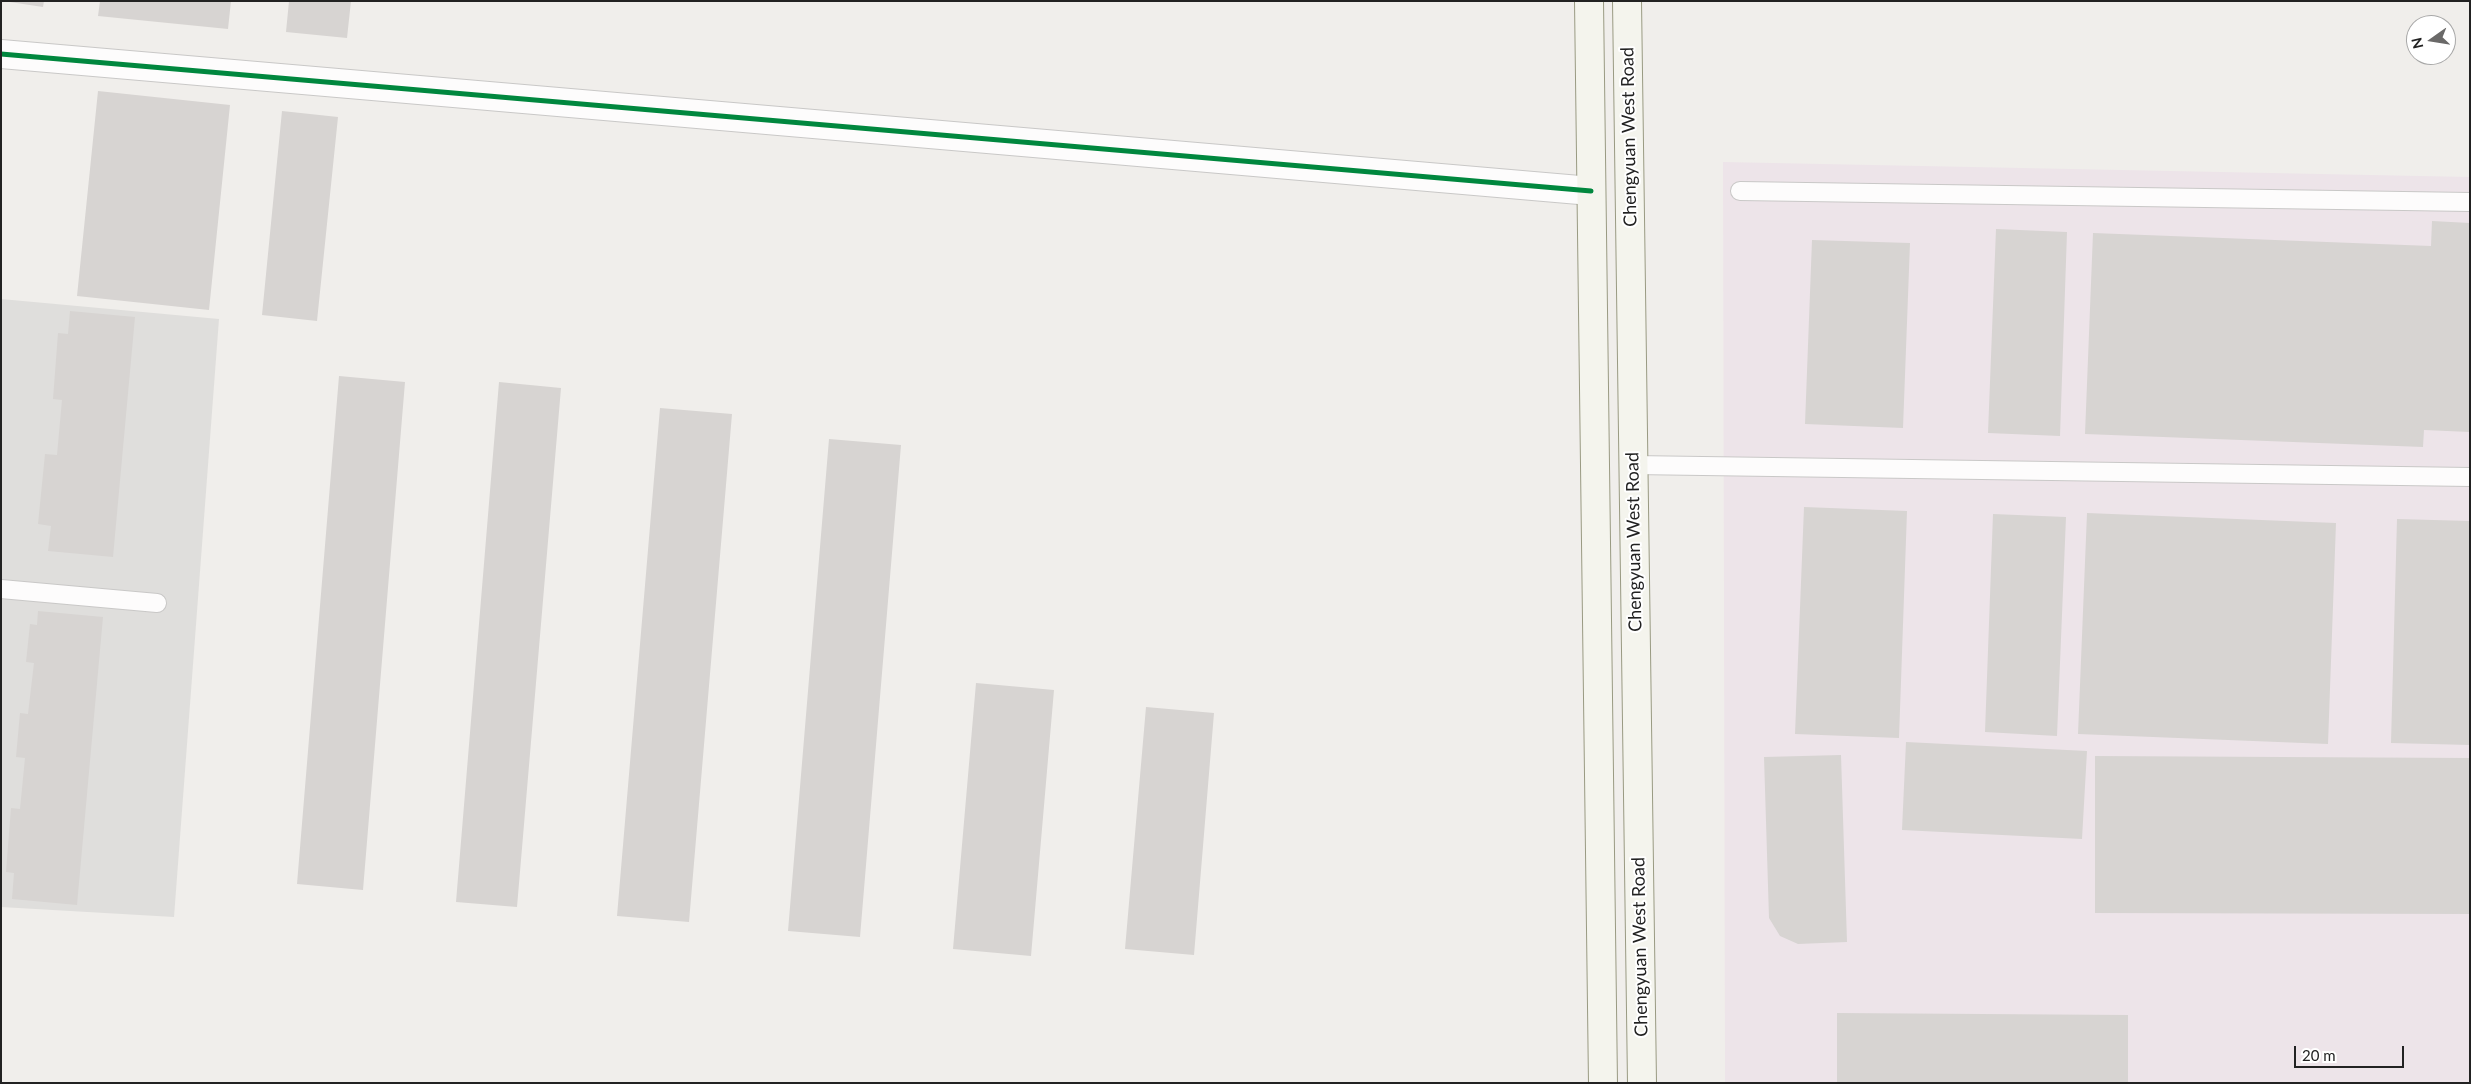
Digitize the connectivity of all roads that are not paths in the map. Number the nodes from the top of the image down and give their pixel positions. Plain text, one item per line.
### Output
1 (1589, 1) edge
2 (1627, 1) edge
3 (1, 54) edge
4 (1592, 191) junction
5 (1740, 192) dead end
6 (2470, 202) edge
7 (1633, 465) junction
8 (2470, 477) edge
9 (1, 589) edge
10 (157, 603) dead end
11 (1603, 1083) edge
12 (1642, 1083) edge

1 - 4 main road
2 - 7 main road, Chengyuan West Road
3 - 4 street
4 - 11 main road
5 - 6 lane
7 - 8 lane
7 - 12 main road, Chengyuan West Road
9 - 10 lane

